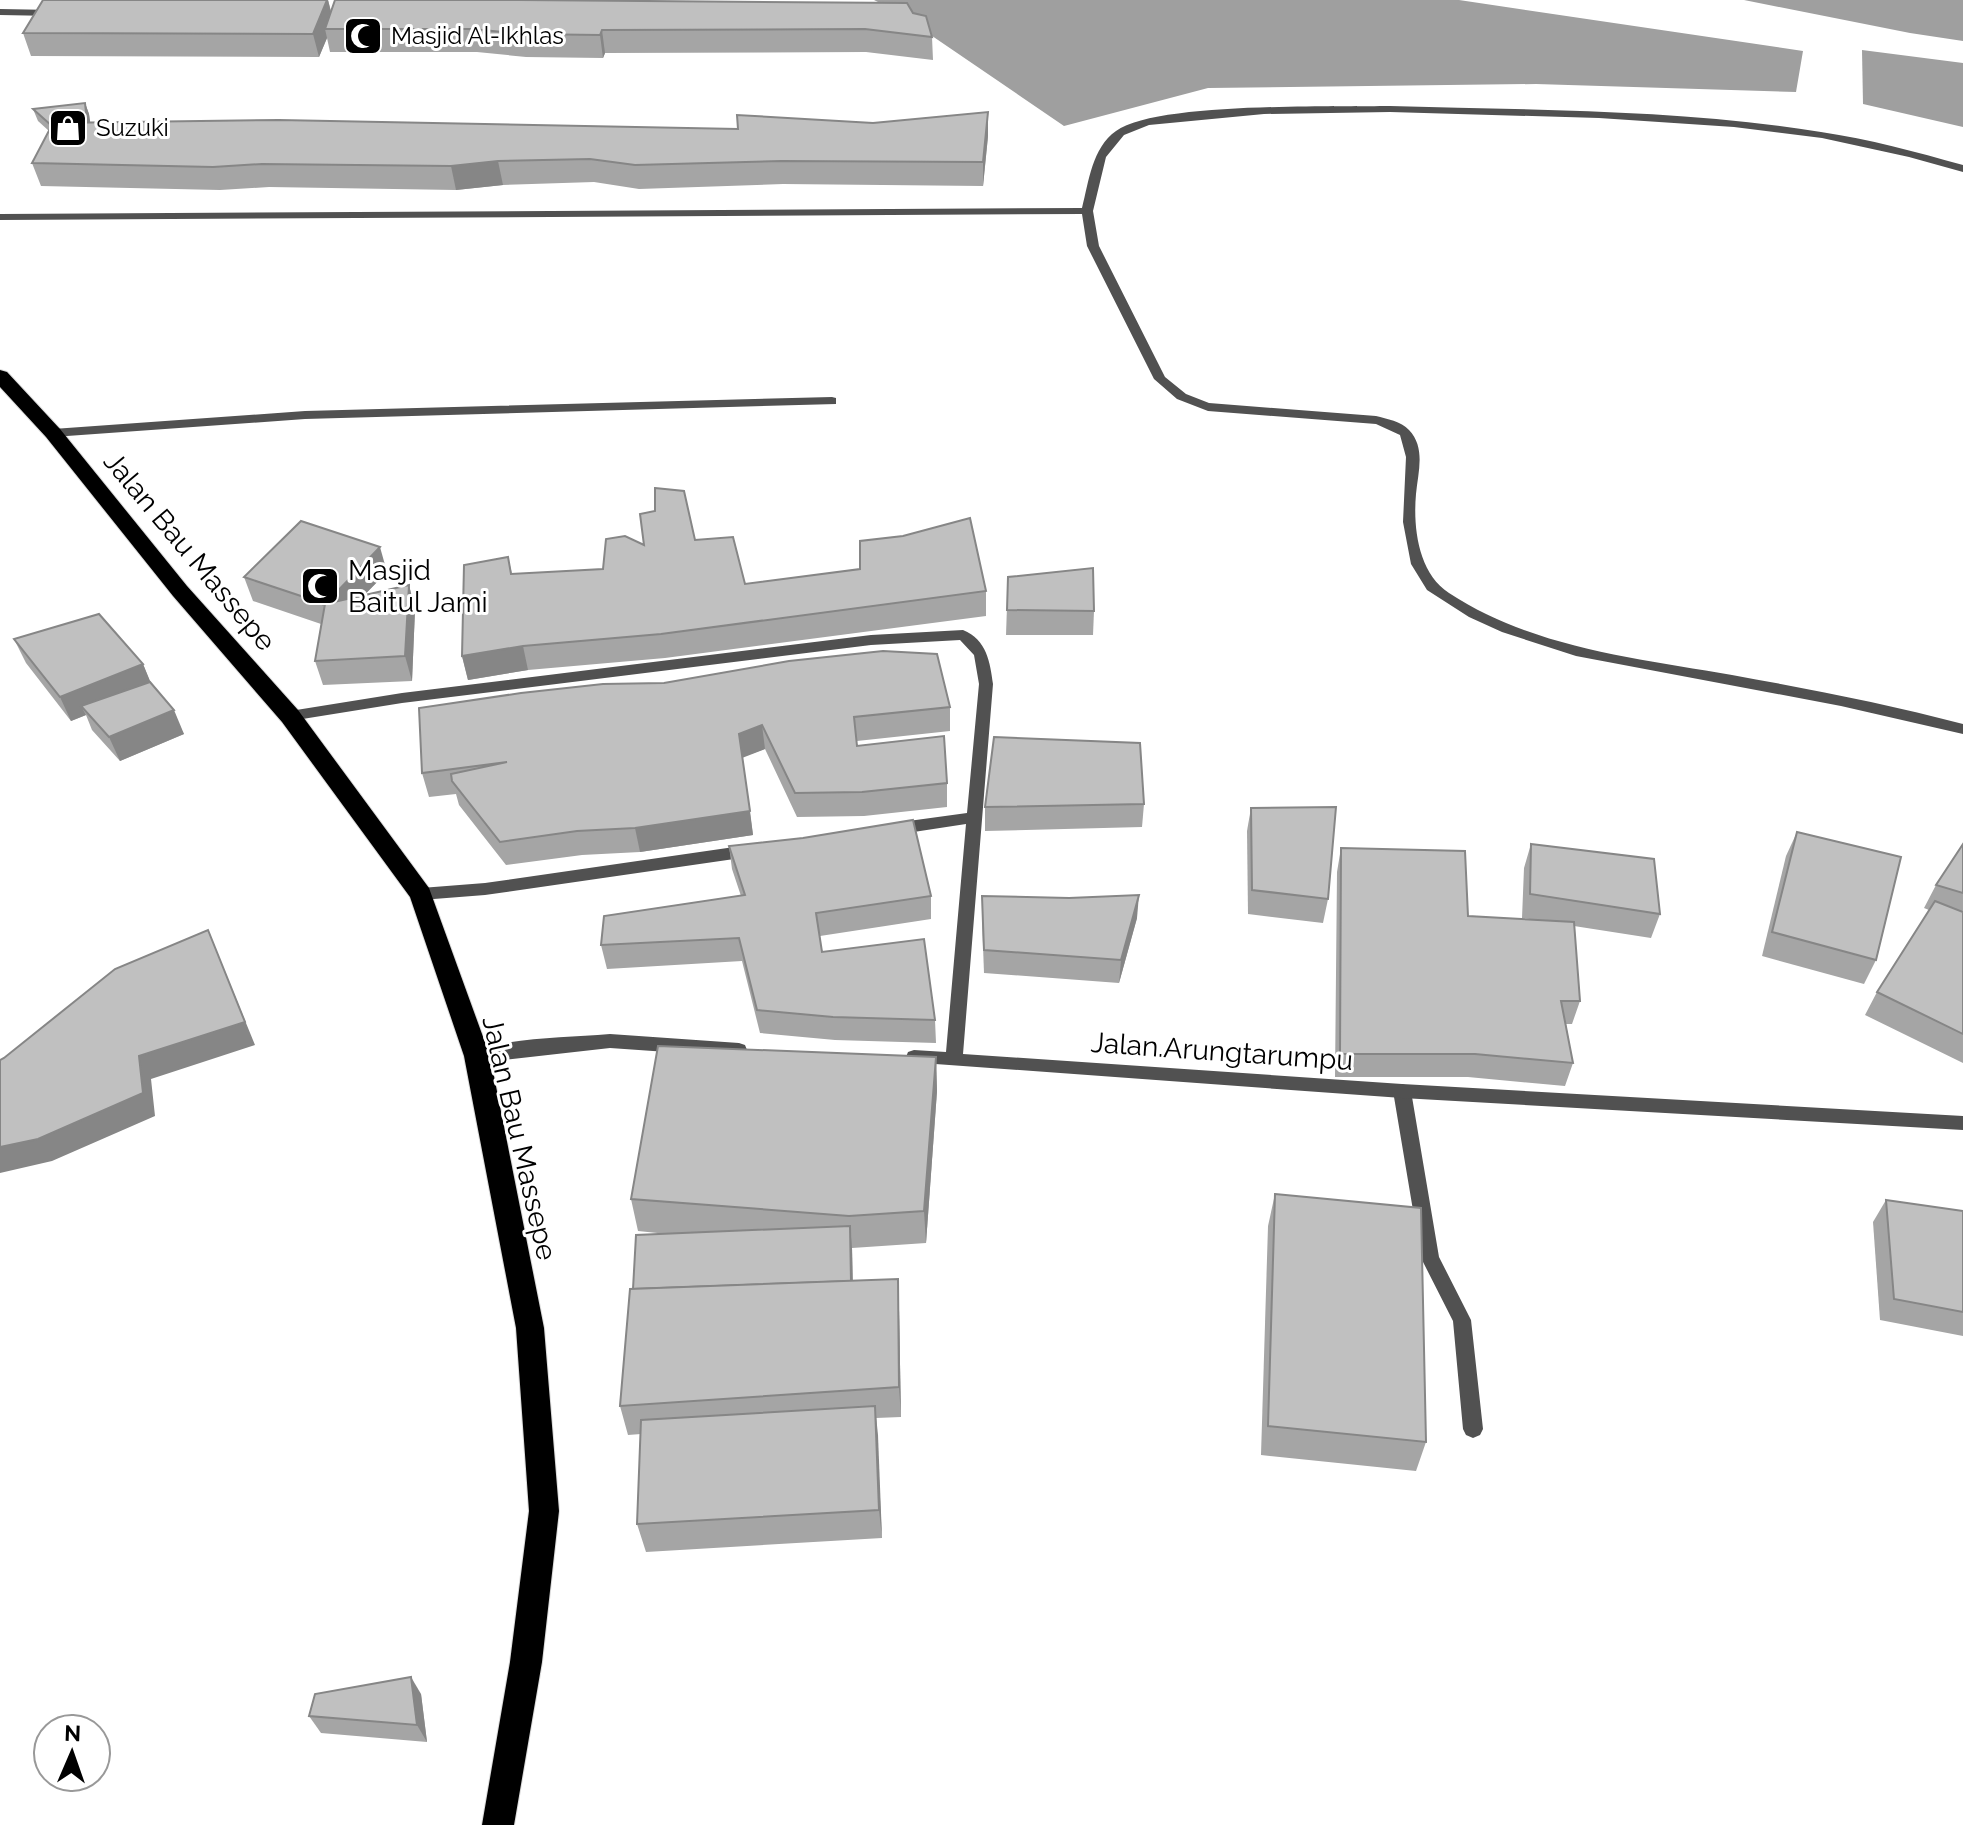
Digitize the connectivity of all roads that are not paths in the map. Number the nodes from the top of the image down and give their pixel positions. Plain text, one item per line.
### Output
1 (0, 12) edge
2 (64, 13) edge
3 (1963, 169) edge
4 (1087, 211) junction
5 (0, 217) edge
6 (0, 376) edge
7 (832, 401) dead end
8 (53, 433) junction
9 (290, 716) junction
10 (1963, 729) edge
11 (976, 817) junction
12 (881, 831) edge
13 (770, 848) edge
14 (421, 894) junction
15 (759, 1051) edge
16 (477, 1056) junction
17 (894, 1056) edge
18 (954, 1058) junction
19 (1402, 1091) junction
20 (1963, 1123) edge
21 (1473, 1429) dead end
22 (498, 1825) edge

1 - 2 street
3 - 4 street
4 - 5 street
4 - 10 street
6 - 8 highway, Jalan Bau Massepe
7 - 8 street
8 - 9 highway, Jalan Bau Massepe
9 - 11 street
9 - 14 highway, Jalan Bau Massepe
11 - 12 street
11 - 18 street
13 - 14 street
14 - 16 highway, Jalan Bau Massepe
15 - 16 street
16 - 22 highway, Jalan Bau Massepe
17 - 18 street, Jalan.Arungtarumpu
18 - 19 street, Jalan.Arungtarumpu
19 - 20 street, Jalan.Arungtarumpu
19 - 21 street

